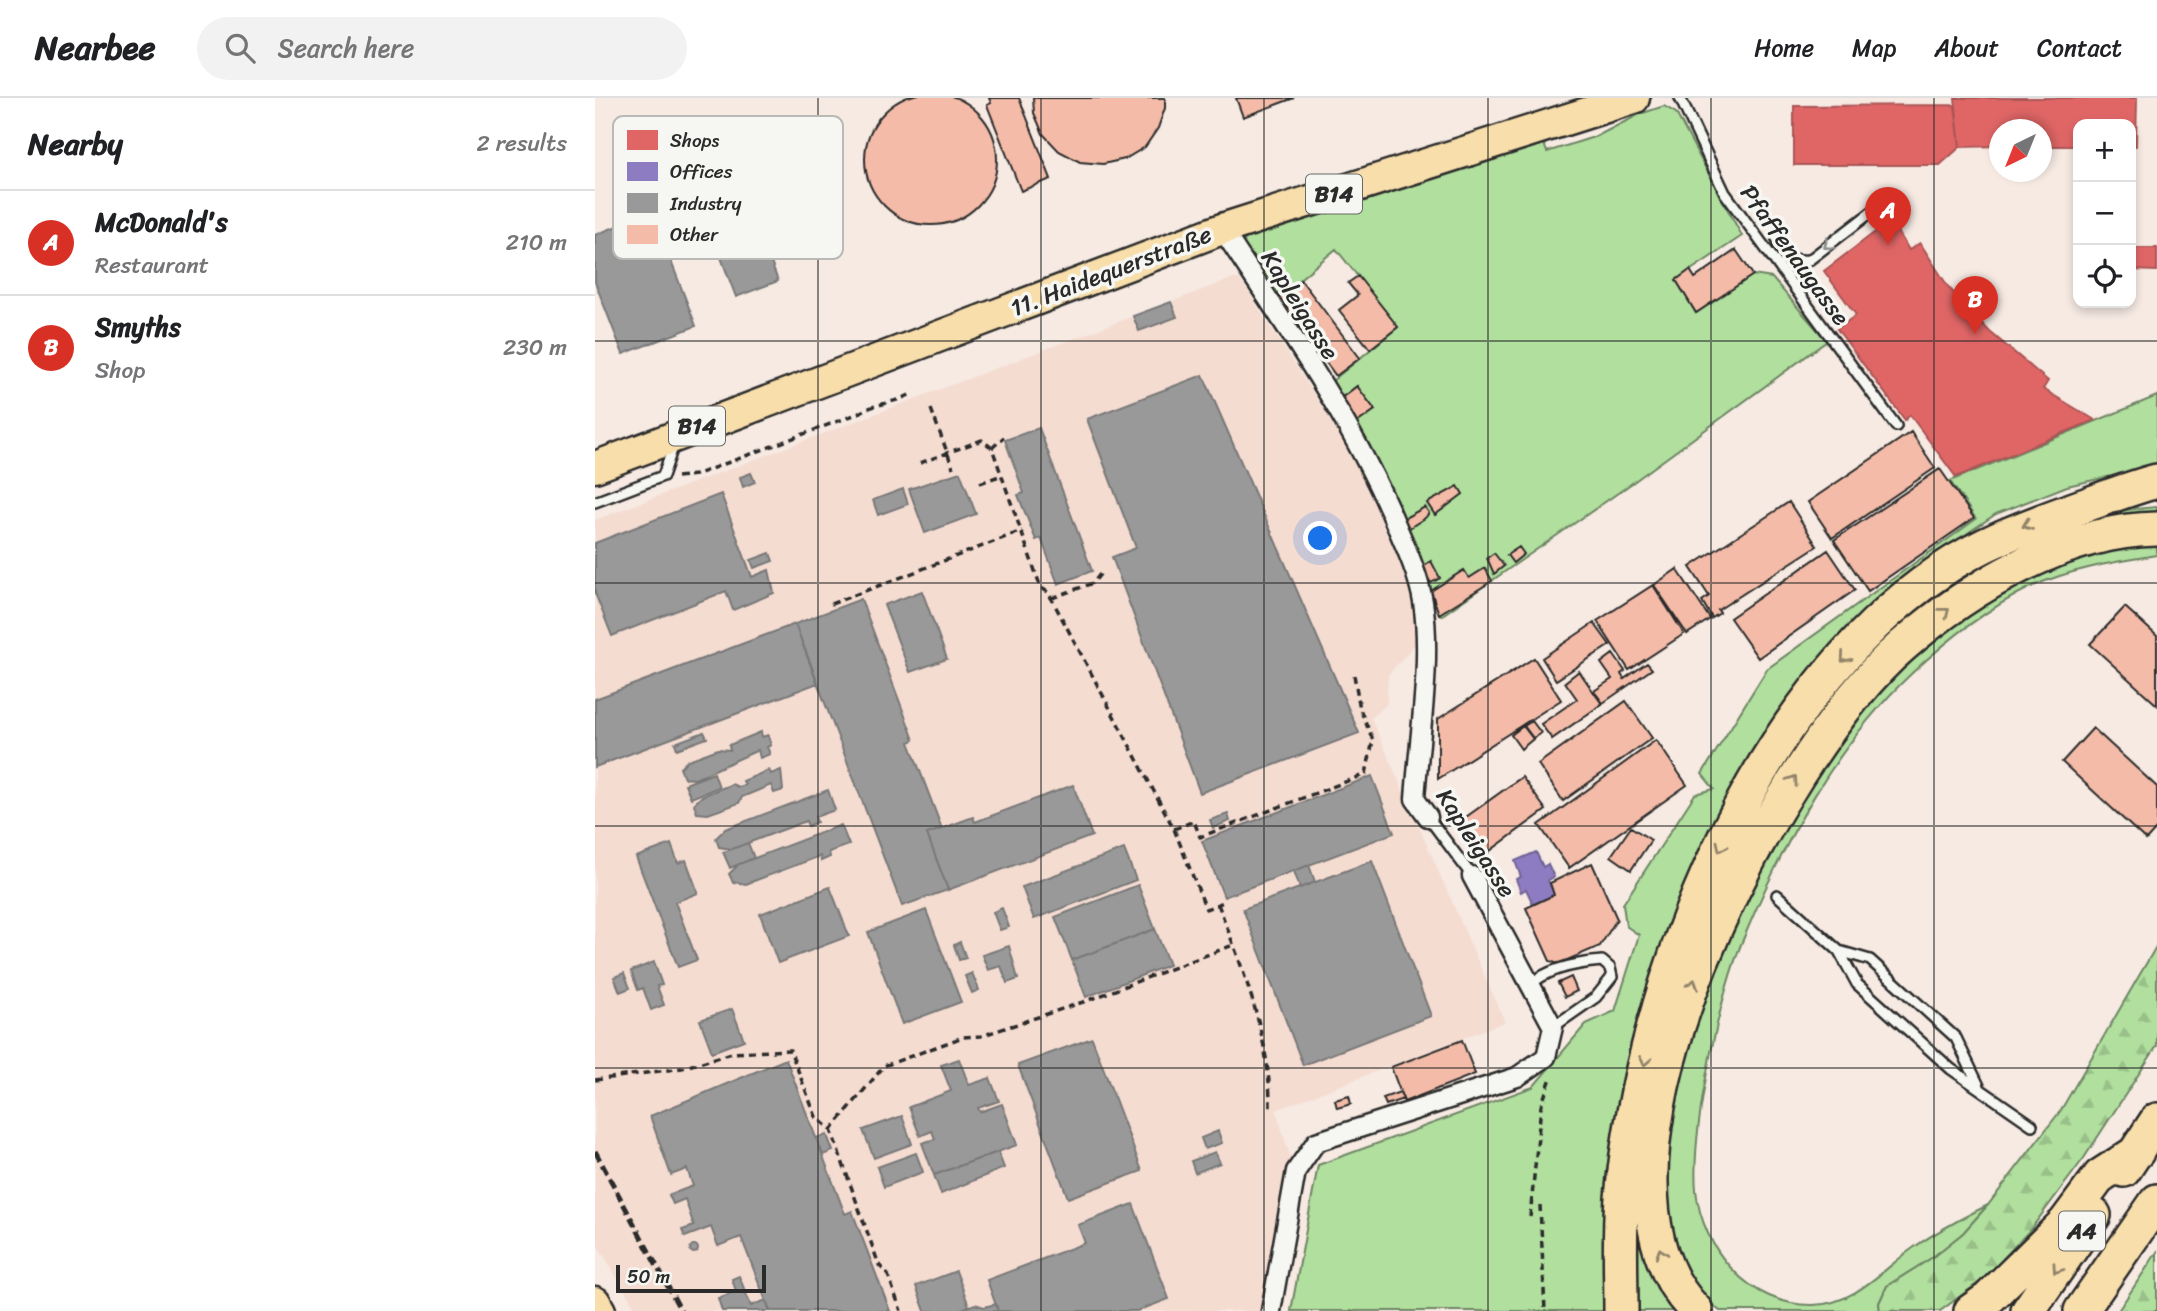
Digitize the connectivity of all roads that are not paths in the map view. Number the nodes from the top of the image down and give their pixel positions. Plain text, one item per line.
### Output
1 (1634, 98) edge
2 (1679, 98) edge
3 (1882, 204) dead end
4 (1222, 229) junction
5 (1777, 239) dead end
6 (1896, 426) dead end
7 (678, 434) junction
8 (595, 467) edge
9 (2157, 481) edge
10 (2157, 500) edge
11 (595, 502) edge
12 (2092, 503) junction
13 (2157, 529) edge
14 (1428, 817) joint
15 (1472, 876) joint
16 (1777, 895) dead end
17 (1839, 951) junction
18 (1531, 985) junction
19 (1553, 1027) junction
20 (1980, 1088) junction
21 (2157, 1120) edge
22 (2032, 1125) dead end
23 (2137, 1152) junction
24 (2157, 1201) edge
25 (595, 1302) edge
26 (600, 1311) edge
27 (1271, 1311) edge
28 (1621, 1311) edge
29 (1696, 1311) edge
30 (1971, 1311) edge
31 (2028, 1311) edge
32 (2081, 1311) edge

1 - 4 main road, 11. Haidequerstraße / B14
2 - 6 lane, Pfaffenaugasse
3 -> 5 lane
4 - 7 main road, 11. Haidequerstraße / B14
4 - 14 street, Kapleigasse
7 - 8 main road, 11. Haidequerstraße / B14
7 - 11 lane
9 - 12 highway
10 - 12 highway
12 -> 28 highway
29 -> 13 highway
14 - 15 lane, Kapleigasse
15 - 18 street, Kapleigasse
16 - 17 lane
17 - 20 lane
17 - 20 lane
18 - 19 street, Kapleigasse
18 - 19 lane
19 - 27 street
20 - 22 lane
21 - 23 highway, A4
23 - 30 highway
23 -> 31 highway, A4
24 - 32 highway, A4
25 - 26 main road

